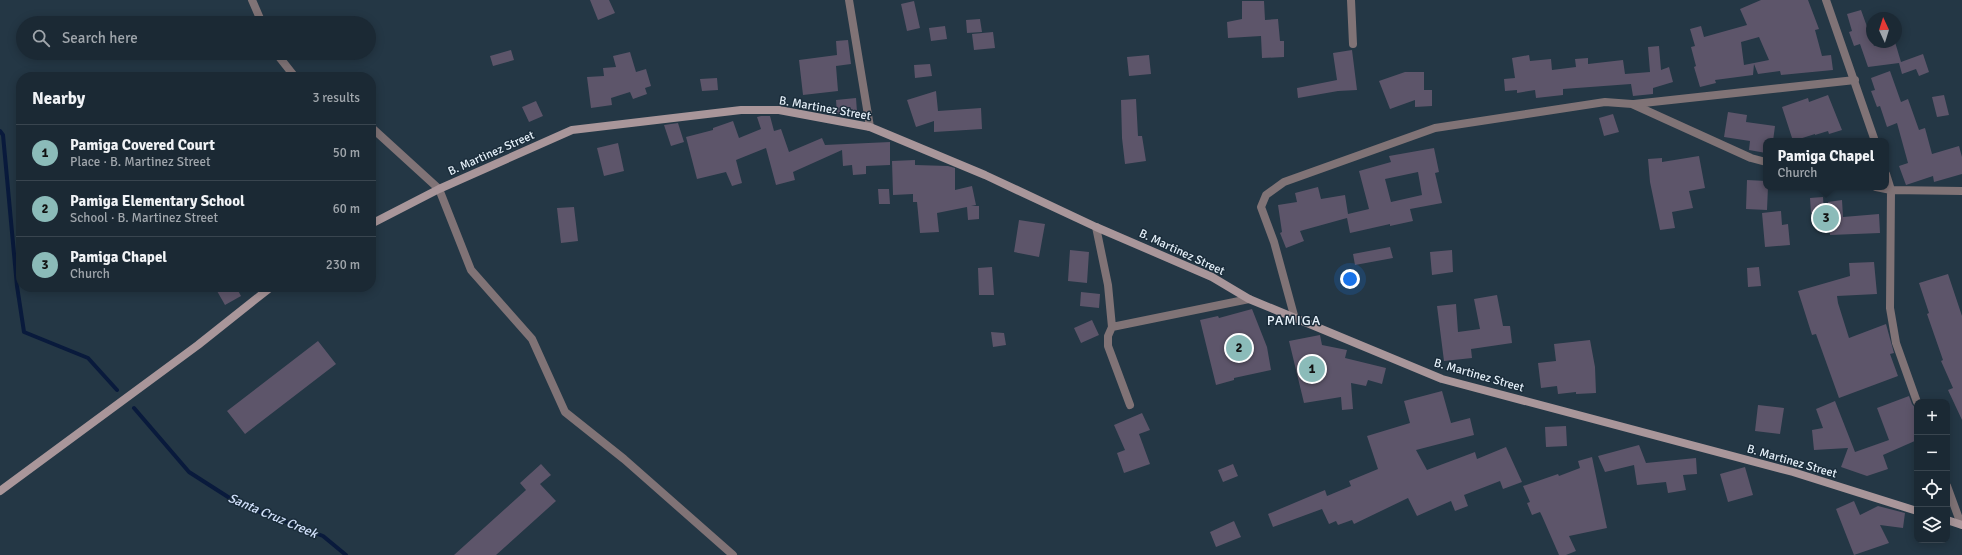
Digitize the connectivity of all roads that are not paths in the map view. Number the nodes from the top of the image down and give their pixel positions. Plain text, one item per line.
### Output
1 (252, 0) edge
2 (849, 0) edge
3 (1351, 0) edge
4 (1826, 0) edge
5 (259, 16) edge
6 (1353, 44) dead end
7 (282, 60) edge
8 (291, 72) edge
9 (1855, 80) junction
10 (1632, 104) junction
11 (870, 127) junction
12 (376, 132) edge
13 (1874, 138) edge
14 (1763, 161) edge
15 (1889, 184) edge
16 (439, 189) junction
17 (1891, 190) junction
18 (1962, 191) edge
19 (376, 221) edge
20 (1096, 226) junction
21 (265, 292) edge
22 (1249, 299) junction
23 (1295, 319) junction
24 (1112, 327) junction
25 (1916, 399) edge
26 (1130, 405) dead end
27 (0, 491) edge
28 (1950, 494) edge
29 (1914, 510) edge
30 (1950, 521) edge
31 (1961, 525) edge
32 (734, 555) edge

1 - 5 street
2 - 11 street
3 - 6 street
4 - 9 street
7 - 8 street
9 - 10 street
9 - 13 street
10 - 14 street
10 - 23 street
11 - 16 street, B. Martinez Street
11 - 20 street, B. Martinez Street
12 - 16 street
15 - 17 street
16 - 19 street, B. Martinez Street
16 - 32 street
17 - 18 street
17 - 25 street
20 - 22 street, B. Martinez Street
20 - 24 street
21 - 27 street
22 - 23 street, B. Martinez Street
22 - 24 street
23 - 29 street, B. Martinez Street
24 - 26 street
28 - 31 street
30 - 31 street

